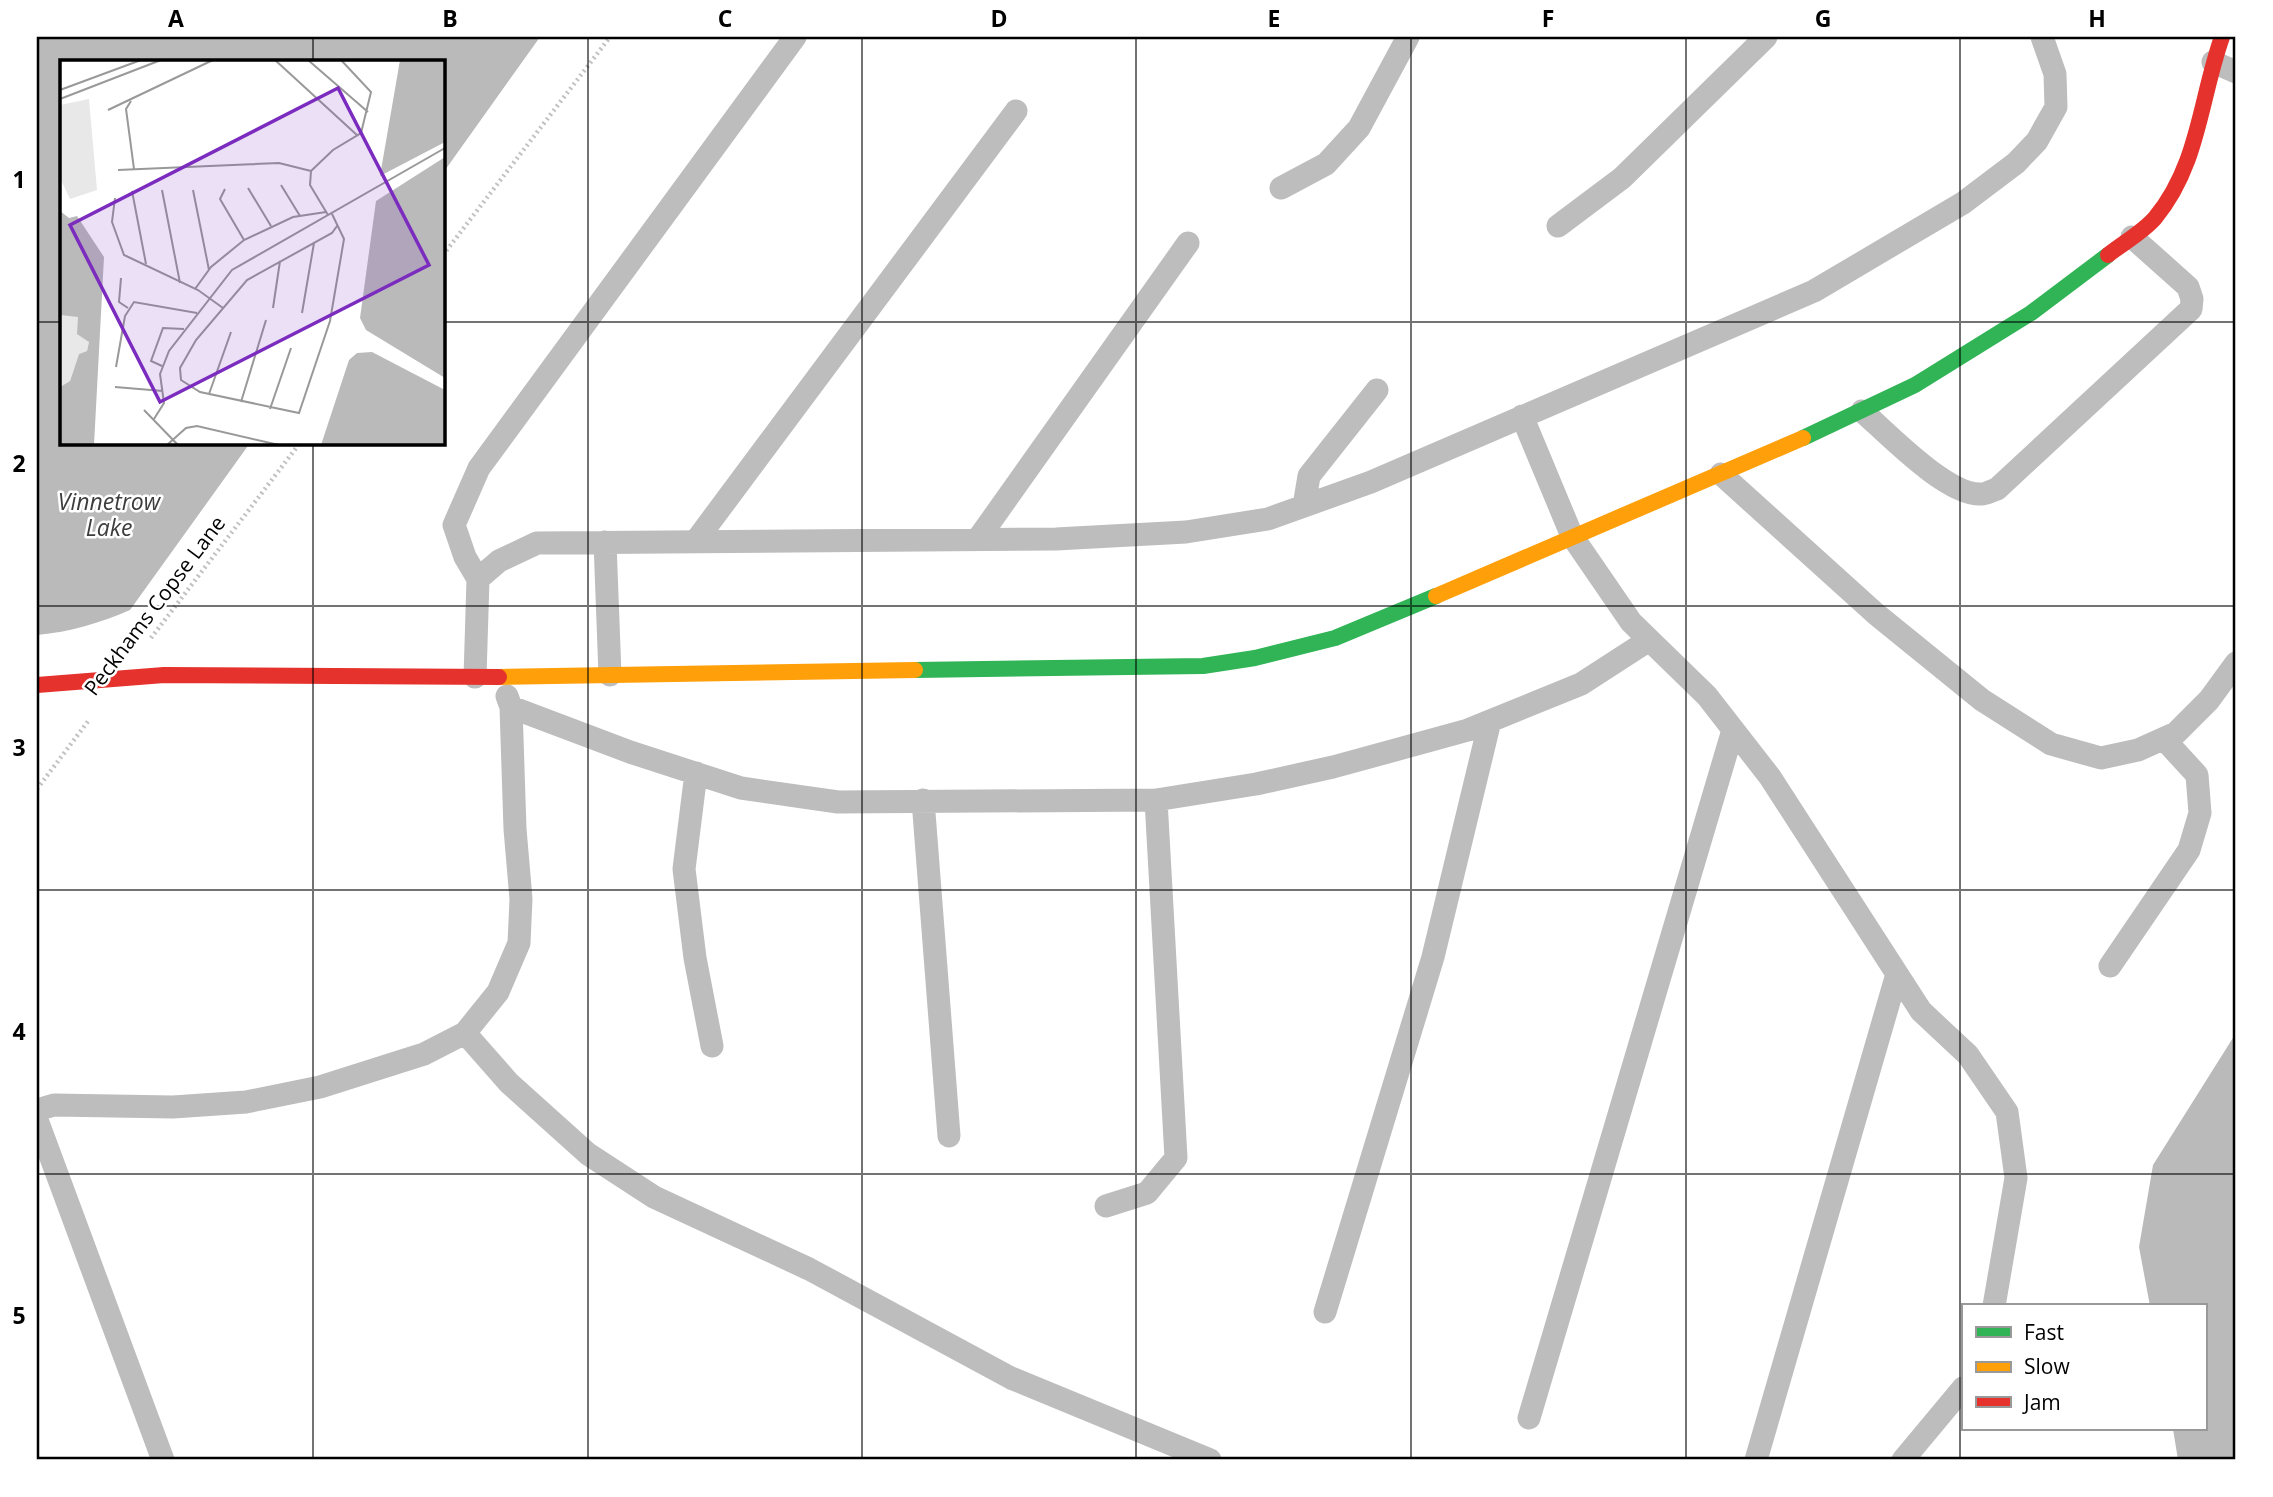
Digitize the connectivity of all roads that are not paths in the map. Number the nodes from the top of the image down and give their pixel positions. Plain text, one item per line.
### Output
1 (795, 37) edge
2 (1408, 37) edge
3 (1766, 37) edge
4 (2042, 37) edge
5 (2221, 37) edge
6 (2213, 61) junction
7 (2236, 72) edge
8 (1016, 111) dead end
9 (1281, 188) dead end
10 (1558, 226) dead end
11 (2138, 232) junction
12 (1188, 243) dead end
13 (2200, 279) dead end
14 (1377, 390) dead end
15 (1862, 411) junction
16 (1522, 416) junction
17 (1721, 474) junction
18 (1304, 506) junction
19 (1572, 536) junction
20 (978, 539) junction
21 (695, 541) junction
22 (605, 542) junction
23 (478, 579) junction
24 (1649, 639) junction
25 (2236, 663) edge
26 (610, 675) junction
27 (475, 677) junction
28 (502, 677) junction
29 (37, 685) edge
30 (511, 707) junction
31 (1490, 721) junction
32 (1733, 730) junction
33 (2164, 739) junction
34 (696, 773) junction
35 (923, 800) junction
36 (1156, 800) junction
37 (2110, 966) dead end
38 (1897, 974) junction
39 (465, 1033) junction
40 (712, 1046) dead end
41 (37, 1110) edge
42 (37, 1120) edge
43 (950, 1136) dead end
44 (1106, 1206) dead end
45 (1994, 1304) edge
46 (1325, 1312) dead end
47 (1962, 1389) edge
48 (1529, 1418) dead end
49 (163, 1460) edge
50 (1210, 1460) edge
51 (1756, 1460) edge
52 (1903, 1460) edge

1 - 23 lane
2 - 9 lane
3 - 10 lane
4 - 16 lane
5 - 6 street
6 - 7 lane
6 - 11 street
8 - 21 lane
11 - 13 lane
11 - 15 street
11 - 15 lane
12 - 20 lane
14 - 18 lane
15 - 17 street
16 - 18 lane
16 - 19 lane
17 - 19 street
17 - 33 lane
18 - 20 lane
19 - 24 lane
19 - 26 street
20 - 21 lane
21 - 22 lane
22 - 23 lane
22 - 26 lane
23 - 27 lane
24 - 31 lane
24 - 32 lane
25 - 33 lane
26 - 28 street
27 - 28 street
27 - 29 street
28 - 30 lane
30 - 34 lane
30 - 39 lane
31 - 36 lane
31 - 46 lane
32 - 38 lane
32 - 48 lane
33 - 37 lane
34 - 35 lane
34 - 40 lane
35 - 36 lane
35 - 43 lane
36 - 44 lane
38 - 45 lane
38 - 51 lane
39 - 41 lane
39 - 50 lane
42 - 49 lane
47 - 52 lane

